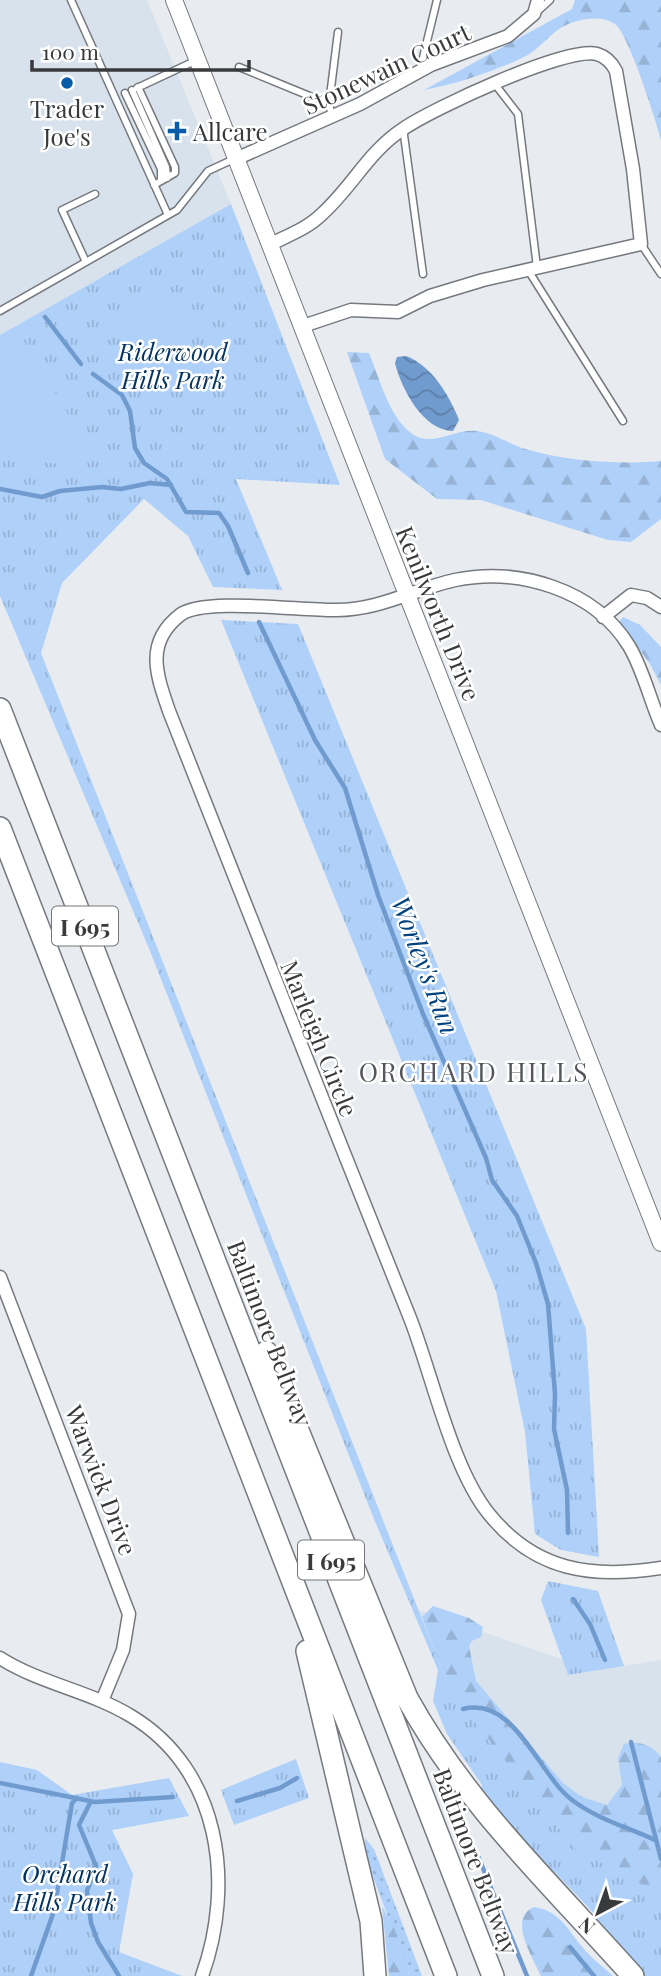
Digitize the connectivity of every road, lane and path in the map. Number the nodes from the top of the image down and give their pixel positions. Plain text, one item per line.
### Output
1 (71, 0) edge
2 (174, 0) edge
3 (437, 0) edge
4 (538, 0) edge
5 (550, 0) edge
6 (534, 14) junction
7 (338, 32) dead end
8 (199, 59) junction
9 (239, 66) dead end
10 (420, 71) junction
11 (494, 83) junction
12 (132, 90) junction
13 (115, 98) junction
14 (330, 111) junction
15 (403, 128) junction
16 (238, 158) junction
17 (161, 182) junction
18 (95, 194) dead end
19 (168, 215) junction
20 (271, 244) junction
21 (641, 244) junction
22 (86, 262) junction
23 (532, 269) junction
24 (423, 274) dead end
25 (661, 274) edge
26 (0, 311) edge
27 (303, 326) junction
28 (623, 421) dead end
29 (408, 597) junction
30 (661, 607) edge
31 (603, 617) junction
32 (0, 709) edge
33 (661, 725) edge
34 (0, 828) edge
35 (170, 1143) junction
36 (661, 1243) edge
37 (0, 1277) edge
38 (283, 1557) junction
39 (661, 1568) edge
40 (0, 1658) edge
41 (102, 1701) junction
42 (202, 1976) edge
43 (375, 1976) edge
44 (446, 1976) edge
45 (493, 1976) edge
46 (633, 1976) edge

1 - 13 lane
2 - 8 street, Kenilworth Drive
3 - 10 lane
4 - 6 street
5 - 6 lane
6 - 10 street, Stonewain Court
7 - 14 lane
8 - 12 lane
8 - 16 street, Kenilworth Drive
9 - 14 lane
10 - 14 street, Stonewain Court
11 - 15 street
11 - 21 street
11 - 23 lane
12 - 13 lane
12 - 17 lane
12 - 17 lane
13 - 17 lane
14 - 16 street, Stonewain Court
15 - 20 street
15 - 24 lane
16 - 19 lane
16 - 20 street, Kenilworth Drive
17 - 19 lane
18 - 22 lane
19 - 22 lane
20 - 27 street, Kenilworth Drive
21 - 23 street
21 - 25 lane
22 - 26 lane
23 - 27 street
23 - 28 lane
27 - 29 street, Kenilworth Drive
29 - 31 street, Marleigh Circle
29 - 36 street, Kenilworth Drive
29 - 39 street, Marleigh Circle
30 - 31 street
31 - 33 street, Marleigh Circle
32 - 35 highway, Baltimore Beltway / I 695
34 - 38 highway, I 695
35 - 45 highway, Baltimore Beltway / I 695
35 - 46 highway
37 - 41 street, Warwick Drive
38 - 43 highway
38 - 44 highway, I 695
40 - 41 street
41 - 42 street

